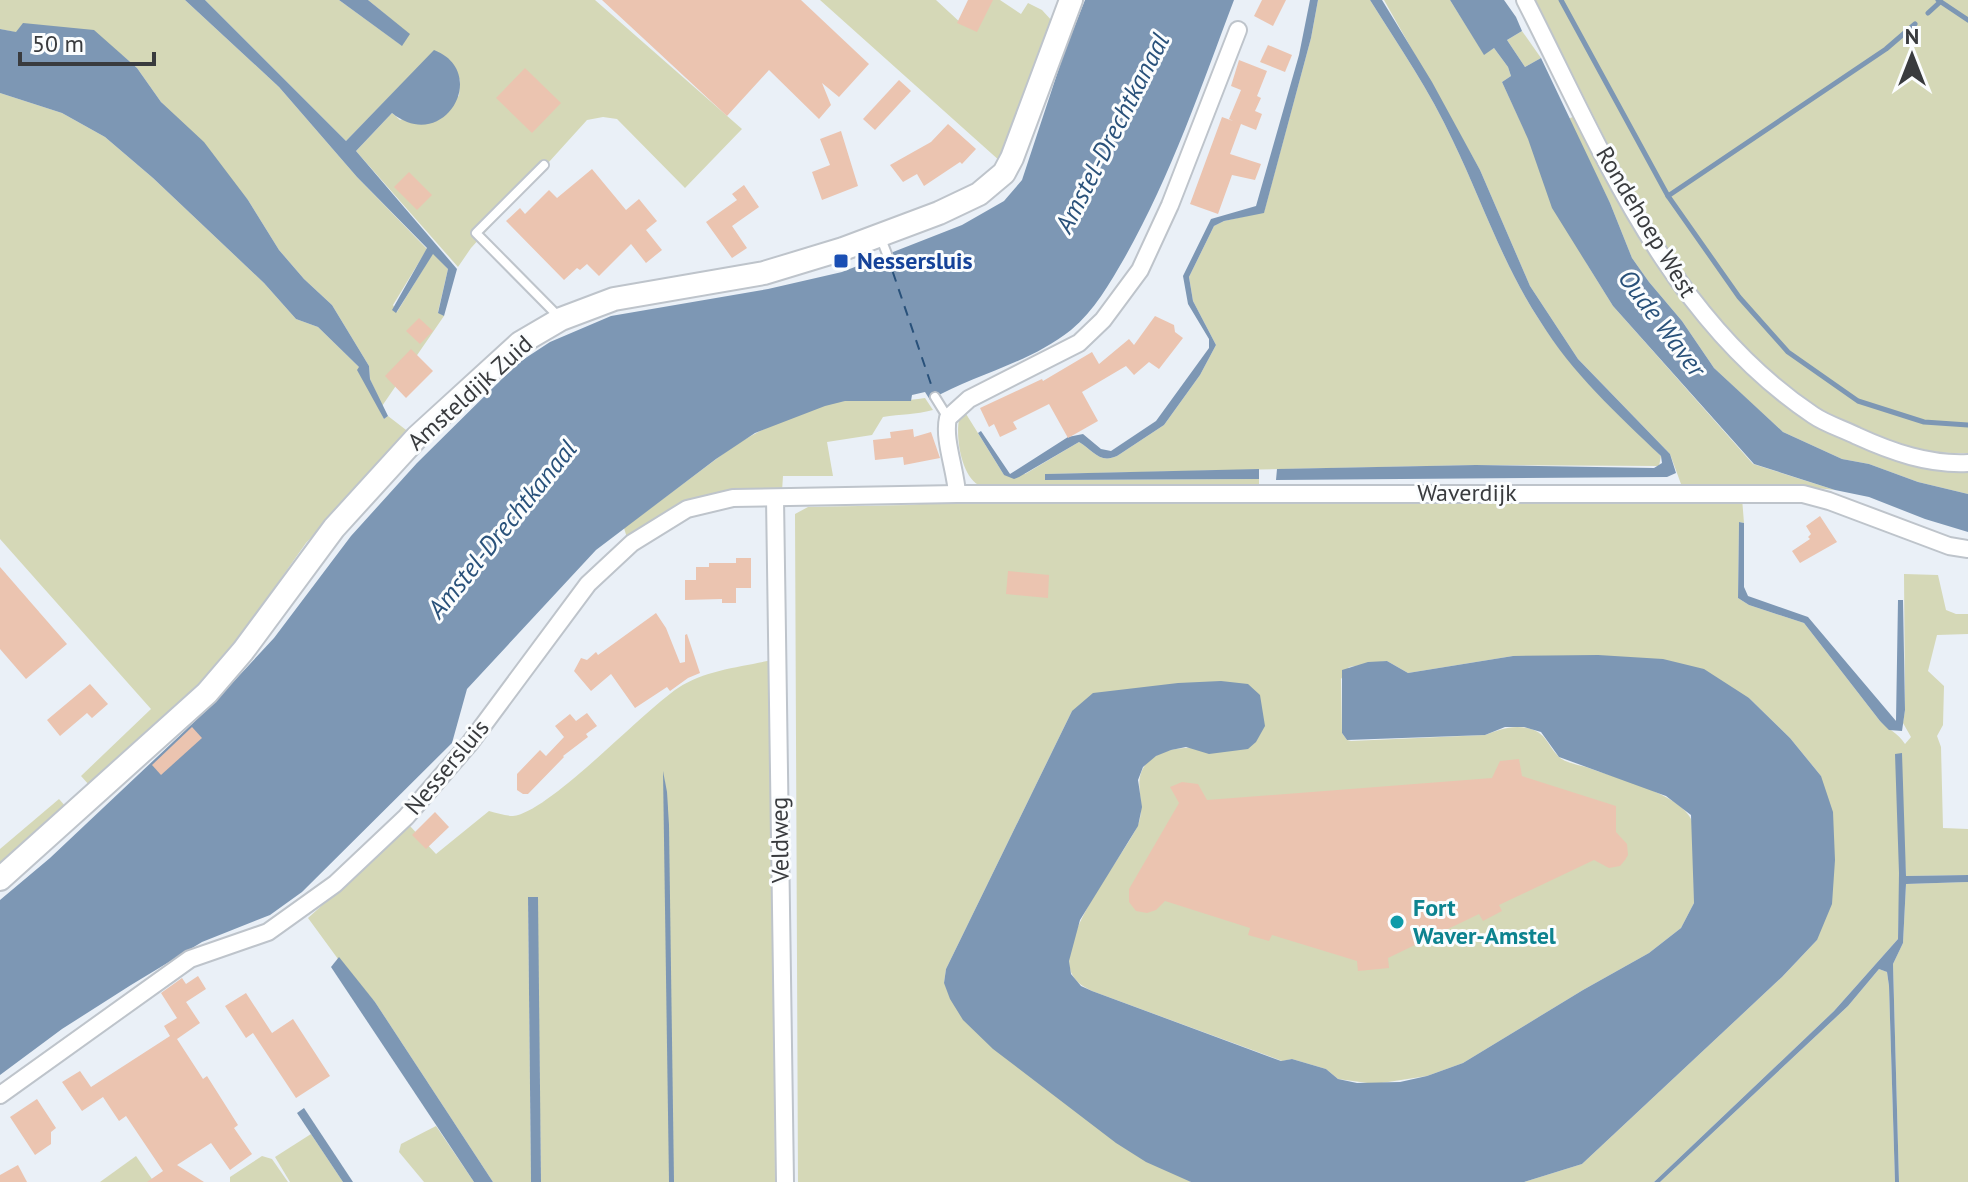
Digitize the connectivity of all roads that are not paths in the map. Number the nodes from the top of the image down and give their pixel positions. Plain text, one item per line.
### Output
1 (1071, 0) edge
2 (1525, 0) edge
3 (1238, 30) dead end
4 (544, 165) dead end
5 (561, 319) junction
6 (935, 397) dead end
7 (948, 418) junction
8 (1968, 463) edge
9 (957, 494) junction
10 (775, 498) junction
11 (1968, 549) edge
12 (0, 879) edge
13 (0, 1095) edge
14 (785, 1182) edge

1 - 5 street, Amsteldijk Zuid
2 - 8 street, Rondehoep West
3 - 7 street
4 - 5 lane
5 - 12 street, Amsteldijk Zuid
6 - 7 lane
7 - 9 street
9 - 10 street, Nessersluis
9 - 11 street, Waverdijk
10 - 13 street, Nessersluis
10 - 14 street, Veldweg

